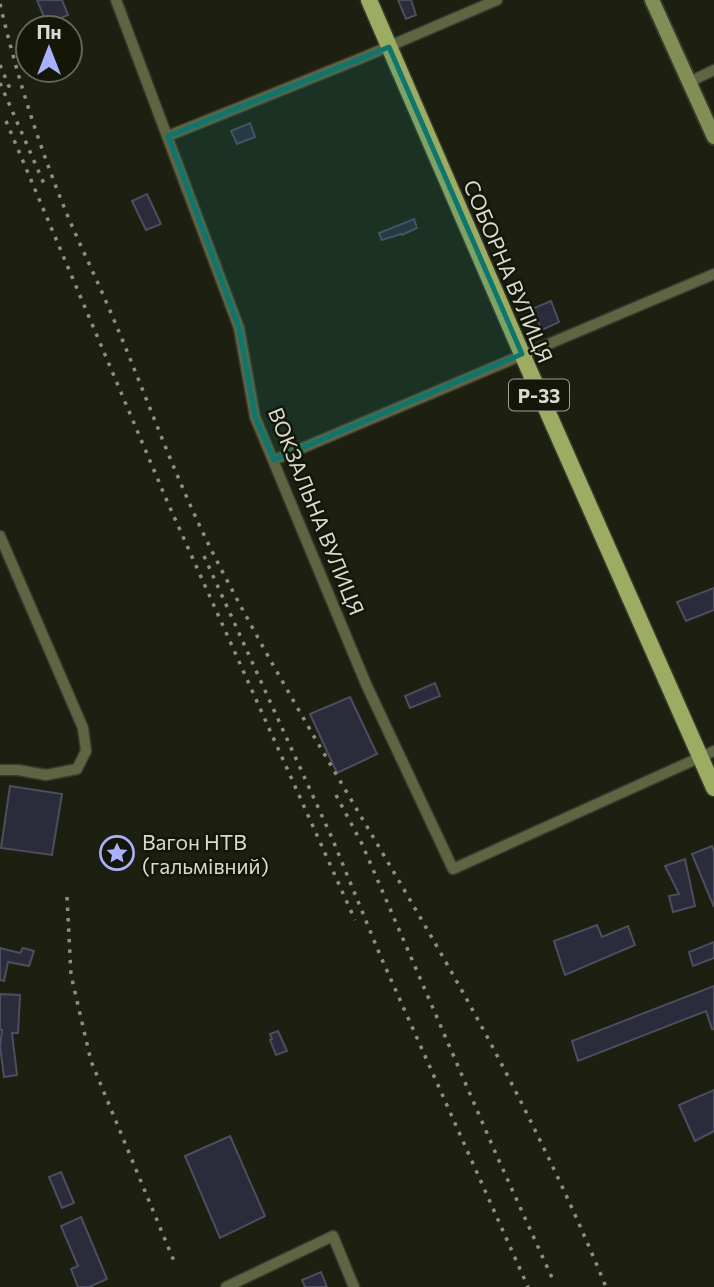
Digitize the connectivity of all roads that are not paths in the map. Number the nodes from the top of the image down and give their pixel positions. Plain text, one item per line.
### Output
1 (116, 0) edge
2 (369, 0) edge
3 (497, 0) edge
4 (652, 0) edge
5 (389, 47) junction
6 (714, 70) edge
7 (689, 82) junction
8 (168, 136) junction
9 (714, 137) edge
10 (714, 274) edge
11 (522, 355) junction
12 (274, 460) junction
13 (0, 536) edge
14 (707, 754) edge
15 (0, 770) edge
16 (714, 788) edge
17 (226, 1287) edge
18 (354, 1287) edge

1 - 8 street, ВОКЗАЛЬНА ВУЛИЦЯ
2 - 5 main road, СОБОРНА ВУЛИЦЯ / Р-33
3 - 5 street
4 - 7 street
5 - 8 street
5 - 11 main road, СОБОРНА ВУЛИЦЯ / Р-33
6 - 7 street
7 - 9 street
8 - 12 street, ВОКЗАЛЬНА ВУЛИЦЯ
10 - 11 street
11 - 12 street
11 - 14 main road, СОБОРНА ВУЛИЦЯ / Р-33
12 - 14 street, ВОКЗАЛЬНА ВУЛИЦЯ
13 - 15 street
14 - 16 main road, СОБОРНА ВУЛИЦЯ / Р-33
17 - 18 street

